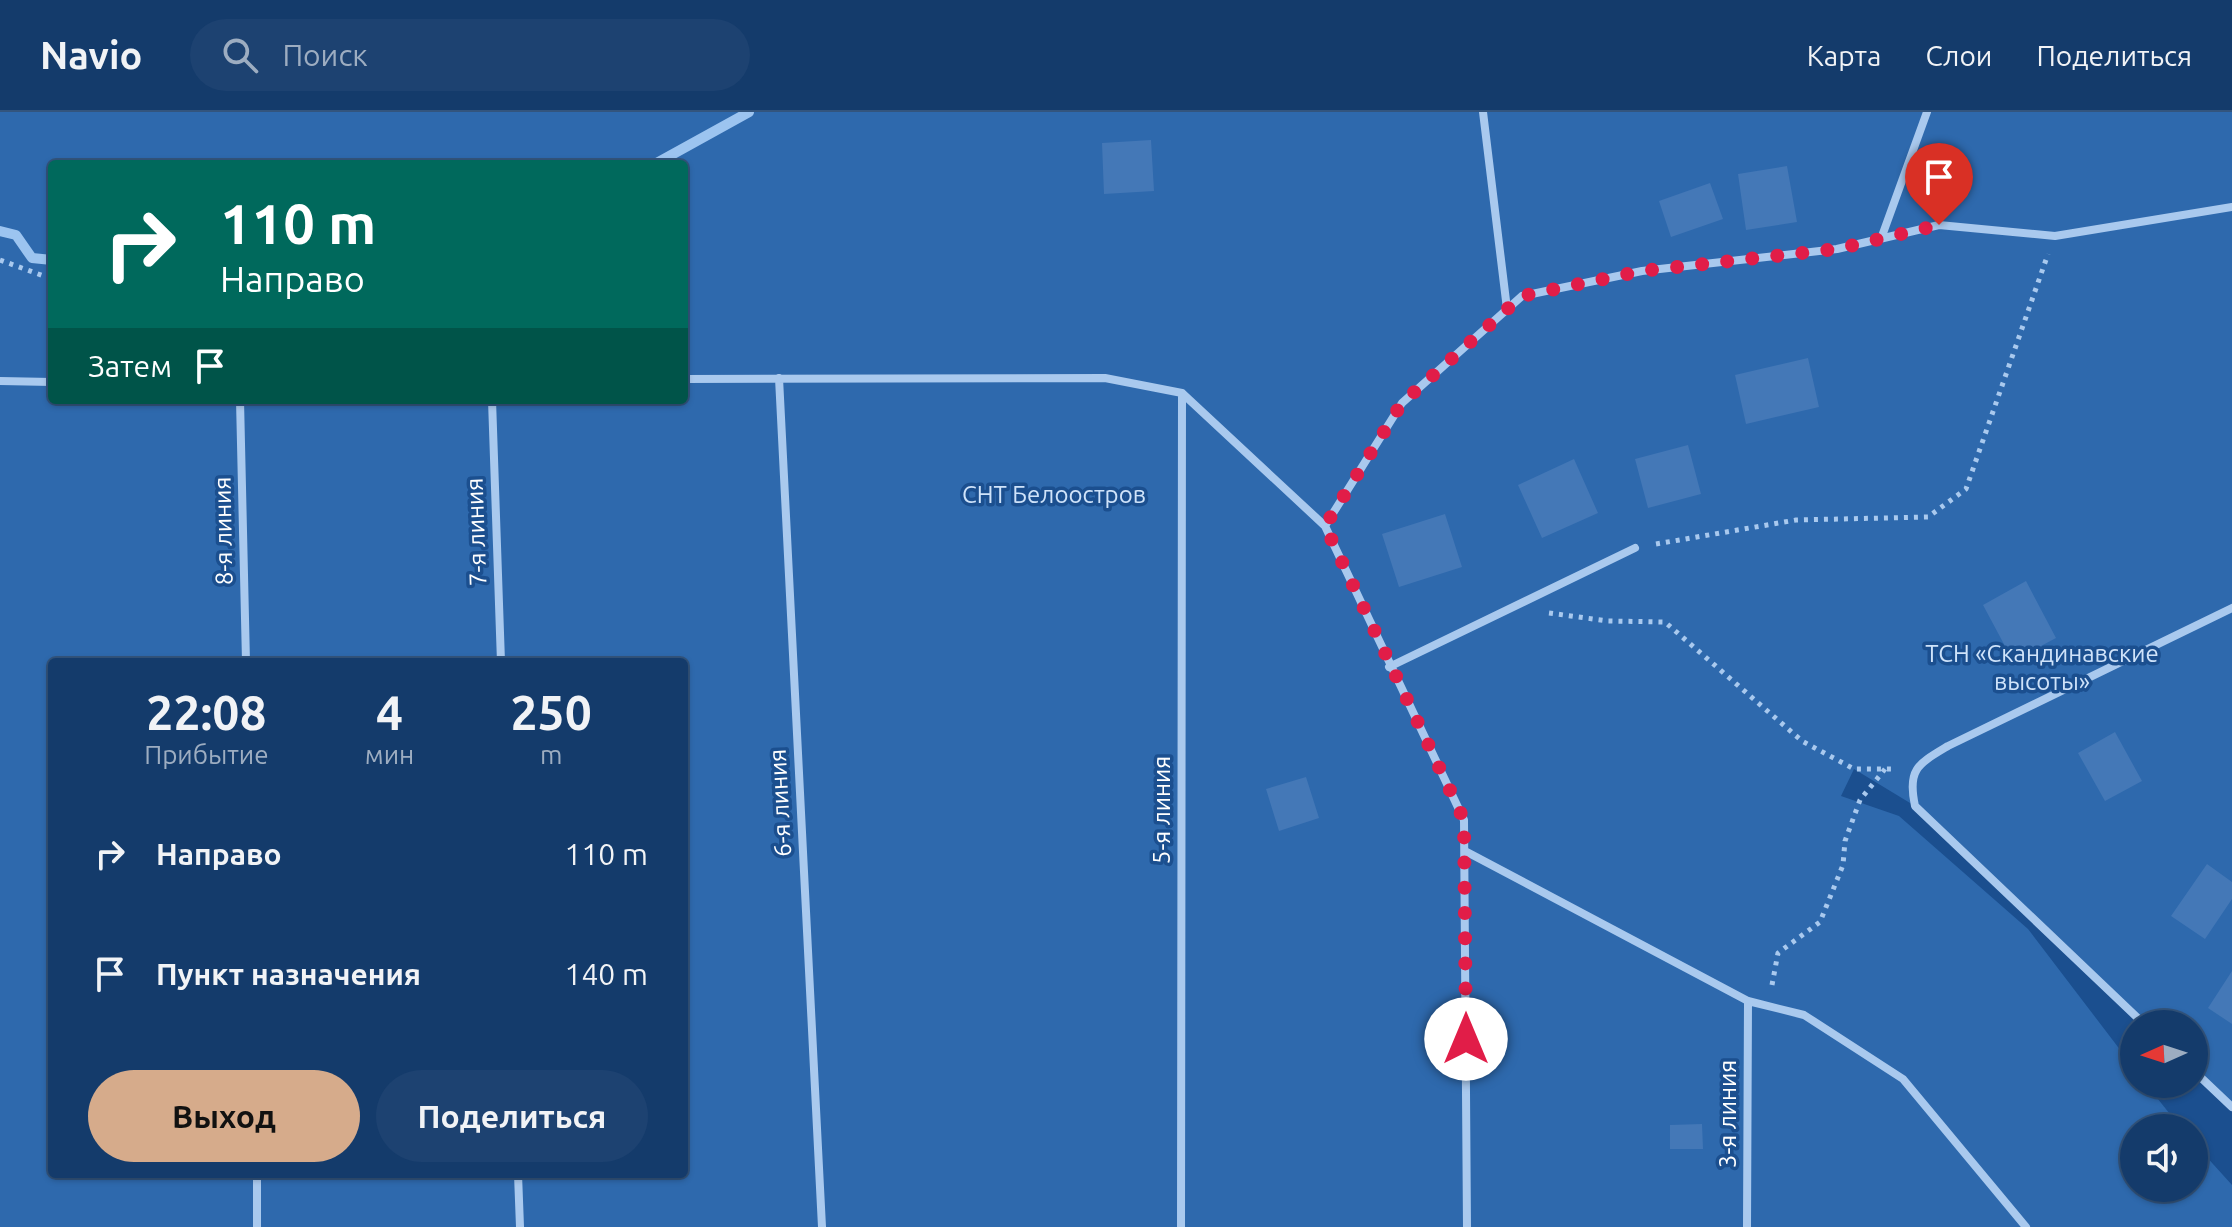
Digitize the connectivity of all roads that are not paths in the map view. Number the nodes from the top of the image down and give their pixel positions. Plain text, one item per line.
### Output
1 (1483, 112) edge
2 (1927, 112) edge
3 (2232, 207) edge
4 (1882, 236) junction
5 (1507, 309) junction
6 (779, 378) junction
7 (688, 379) edge
8 (0, 381) edge
9 (48, 382) edge
10 (1182, 393) junction
11 (240, 404) edge
12 (492, 404) edge
13 (1325, 526) junction
14 (1635, 548) road end
15 (2232, 609) edge
16 (246, 658) edge
17 (501, 658) edge
18 (1389, 667) junction
19 (1465, 851) junction
20 (1748, 1001) junction
21 (2129, 1010) edge
22 (2208, 1084) edge
23 (2232, 1107) edge
24 (257, 1178) edge
25 (518, 1178) edge
26 (257, 1227) edge
27 (520, 1227) edge
28 (822, 1227) edge
29 (1181, 1227) edge
30 (1467, 1227) edge
31 (1747, 1227) edge
32 (2026, 1227) edge

1 - 5 street
2 - 4 street
3 - 4 street
4 - 5 street
5 - 13 street
6 - 7 street
6 - 10 street
6 - 28 street, 6-я линия
8 - 9 street
10 - 13 street
10 - 29 street, 5-я линия
11 - 16 street, 8-я линия
12 - 17 street, 7-я линия
13 - 18 street
14 - 18 street
15 - 21 street
18 - 19 street
19 - 20 street
19 - 30 street
20 - 31 street, 3-я линия
20 - 32 street
22 - 23 street
24 - 26 street
25 - 27 street

